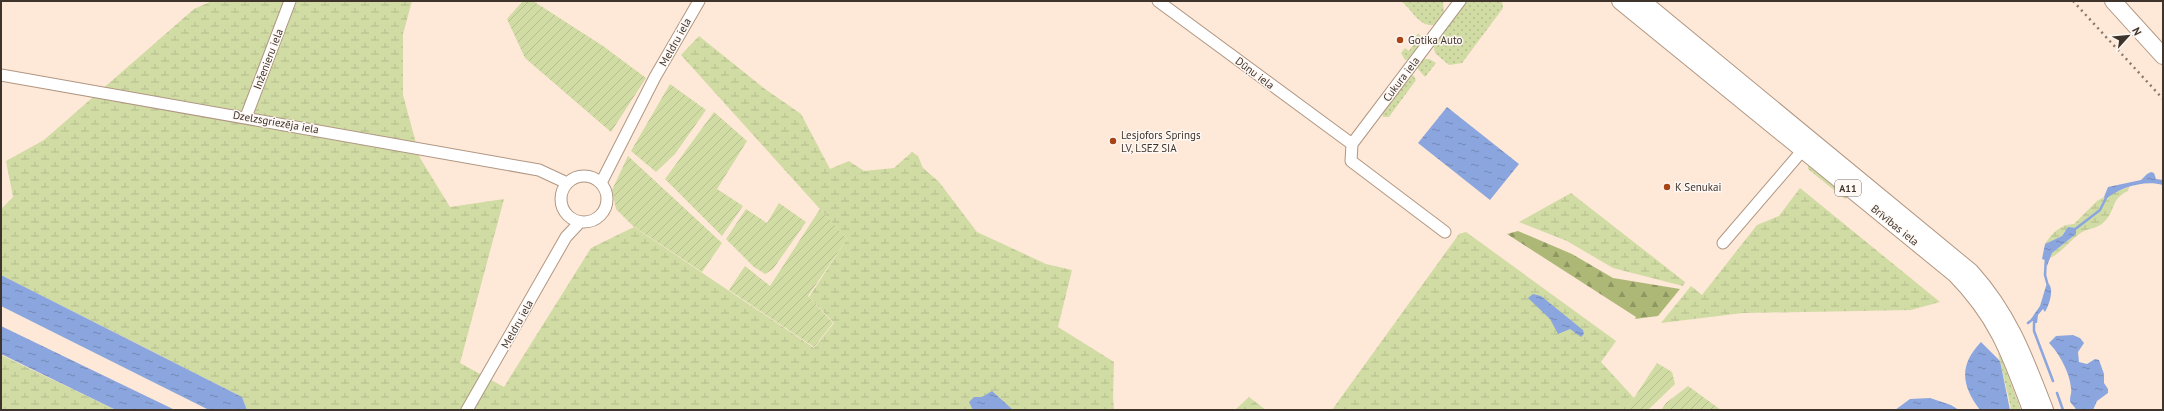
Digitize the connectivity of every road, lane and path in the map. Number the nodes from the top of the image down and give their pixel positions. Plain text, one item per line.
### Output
1 (290, 1) edge
2 (699, 1) edge
3 (1158, 1) edge
4 (1460, 1) edge
5 (1620, 1) edge
6 (1642, 1) edge
7 (2113, 1) edge
8 (2163, 56) edge
9 (1, 75) edge
10 (246, 117) junction
11 (1352, 144) junction
12 (1802, 151) junction
13 (597, 180) junction
14 (565, 187) junction
15 (575, 220) junction
16 (1445, 232) dead end
17 (1724, 243) dead end
18 (467, 410) edge
19 (2031, 410) edge
20 (2045, 410) edge

1 - 10 street, Inženieru iela
2 - 13 street, Meldru iela
3 - 11 street, Dūņu iela
4 - 11 street, Cukura iela
5 - 12 highway, Brīvības iela / A11
6 - 20 highway, Brīvības iela / A11
7 - 8 highway
9 - 10 street, Dzelzsgriezēja iela
10 - 14 street, Dzelzsgriezēja iela
11 - 16 street
12 - 17 street
12 - 19 highway, Brīvības iela / A11
13 - 14 street
13 - 15 street
14 - 15 street
15 - 18 street, Meldru iela

